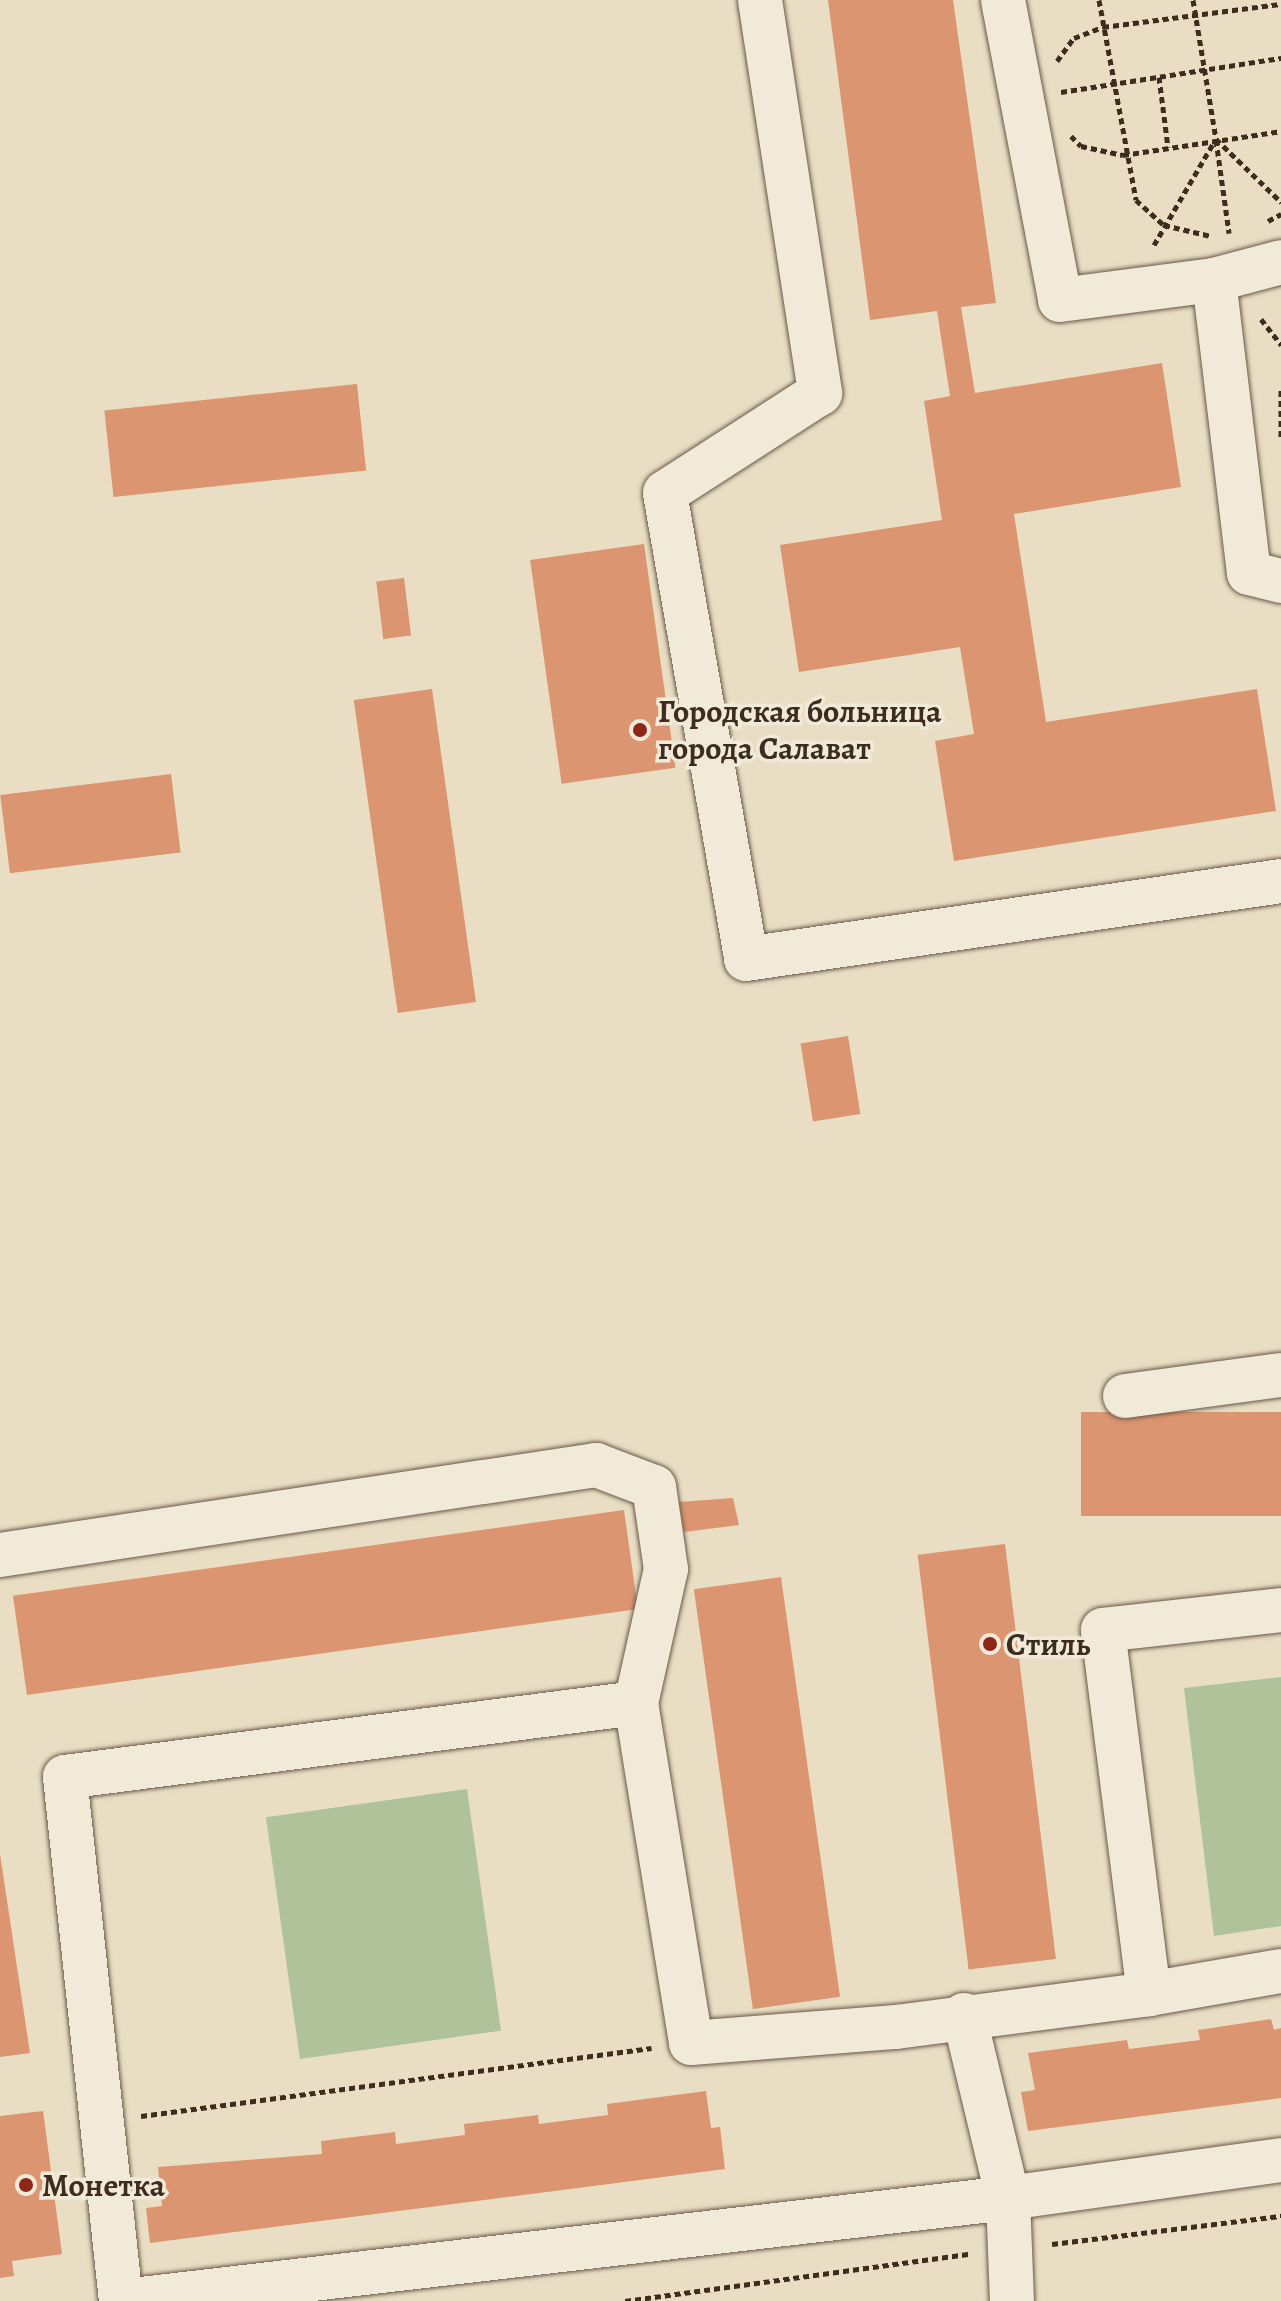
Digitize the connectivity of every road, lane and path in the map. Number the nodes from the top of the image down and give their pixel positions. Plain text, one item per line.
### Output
1 (760, 0) edge
2 (1003, 0) edge
3 (1099, 0) edge
4 (1193, 0) edge
5 (1239, 0) edge
6 (1281, 4) edge
7 (1240, 9) junction
8 (1196, 14) junction
9 (1103, 27) junction
10 (1281, 58) edge
11 (1204, 68) junction
12 (1055, 70) dead end
13 (1159, 77) junction
14 (1053, 81) dead end
15 (1112, 85) junction
16 (1065, 129) dead end
17 (1281, 131) edge
18 (1216, 139) junction
19 (1168, 147) junction
20 (1123, 155) junction
21 (1281, 202) edge
22 (1281, 214) edge
23 (1164, 225) junction
24 (1256, 227) dead end
25 (1243, 234) dead end
26 (1222, 260) junction
27 (1281, 262) edge
28 (1135, 285) junction
29 (1281, 390) edge
30 (1281, 437) edge
31 (1281, 581) edge
32 (1281, 881) edge
33 (1281, 1375) edge
34 (1125, 1396) dead end
35 (0, 1555) edge
36 (1281, 1610) edge
37 (636, 1703) junction
38 (1281, 1971) edge
39 (1149, 1994) junction
40 (964, 2015) junction
41 (691, 2043) junction
42 (104, 2121) junction
43 (1281, 2160) edge
44 (1008, 2198) junction
45 (1281, 2216) edge
46 (1008, 2249) junction
47 (123, 2301) edge
48 (625, 2301) edge
49 (1012, 2301) edge

1 - 32 lane
2 - 28 lane
3 - 9 path
4 - 8 path
5 - 7 path
6 - 7 path
7 - 8 path
8 - 9 path
8 - 11 path
9 - 12 path
9 - 15 path
10 - 11 path
11 - 13 path
11 - 18 path
13 - 15 path
13 - 19 path
14 - 15 path
15 - 20 path
16 - 20 path
17 - 18 path
18 - 19 path
18 - 21 path
18 - 23 path
18 - 26 path
19 - 20 path
20 - 23 path
22 - 24 path
23 - 26 path
23 - 28 path
25 - 26 path
26 - 27 lane
26 - 28 lane
26 - 31 lane
29 - 30 path
33 - 34 lane
35 - 37 lane
36 - 39 lane
37 - 41 lane
37 - 42 lane
38 - 39 lane
39 - 40 lane
40 - 41 lane
40 - 44 lane
41 - 42 path
42 - 47 lane
43 - 44 lane
44 - 46 lane
44 - 47 lane
45 - 46 path
46 - 48 path
46 - 49 lane

